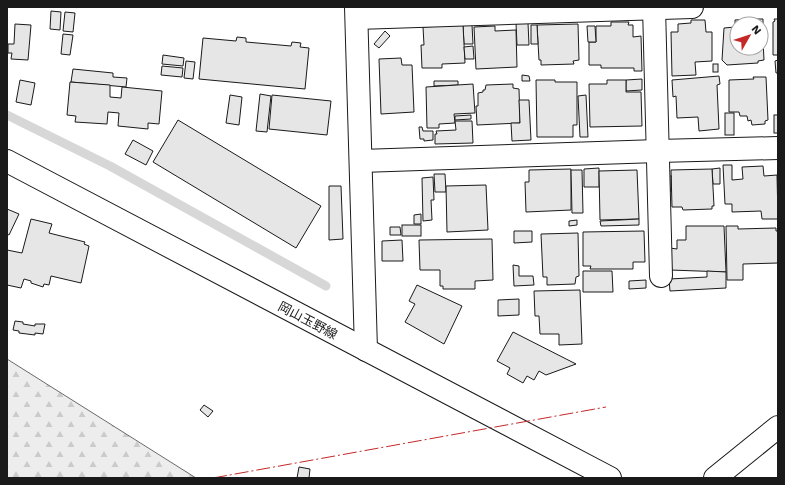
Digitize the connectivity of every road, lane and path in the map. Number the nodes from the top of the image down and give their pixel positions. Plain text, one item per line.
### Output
1 (692, 7) edge
2 (654, 8) edge
3 (357, 13) edge
4 (778, 148) edge
5 (658, 151) junction
6 (7, 161) edge
7 (360, 161) junction
8 (661, 276) dead end
9 (366, 350) junction
10 (778, 427) edge
11 (610, 478) edge
12 (715, 478) edge

1 - 2 street
2 - 3 street
2 - 5 street
3 - 7 street
4 - 5 street
5 - 7 street
5 - 8 street
6 - 9 street, 岡山玉野線
7 - 9 street
9 - 11 street, 岡山玉野線
10 - 12 street

